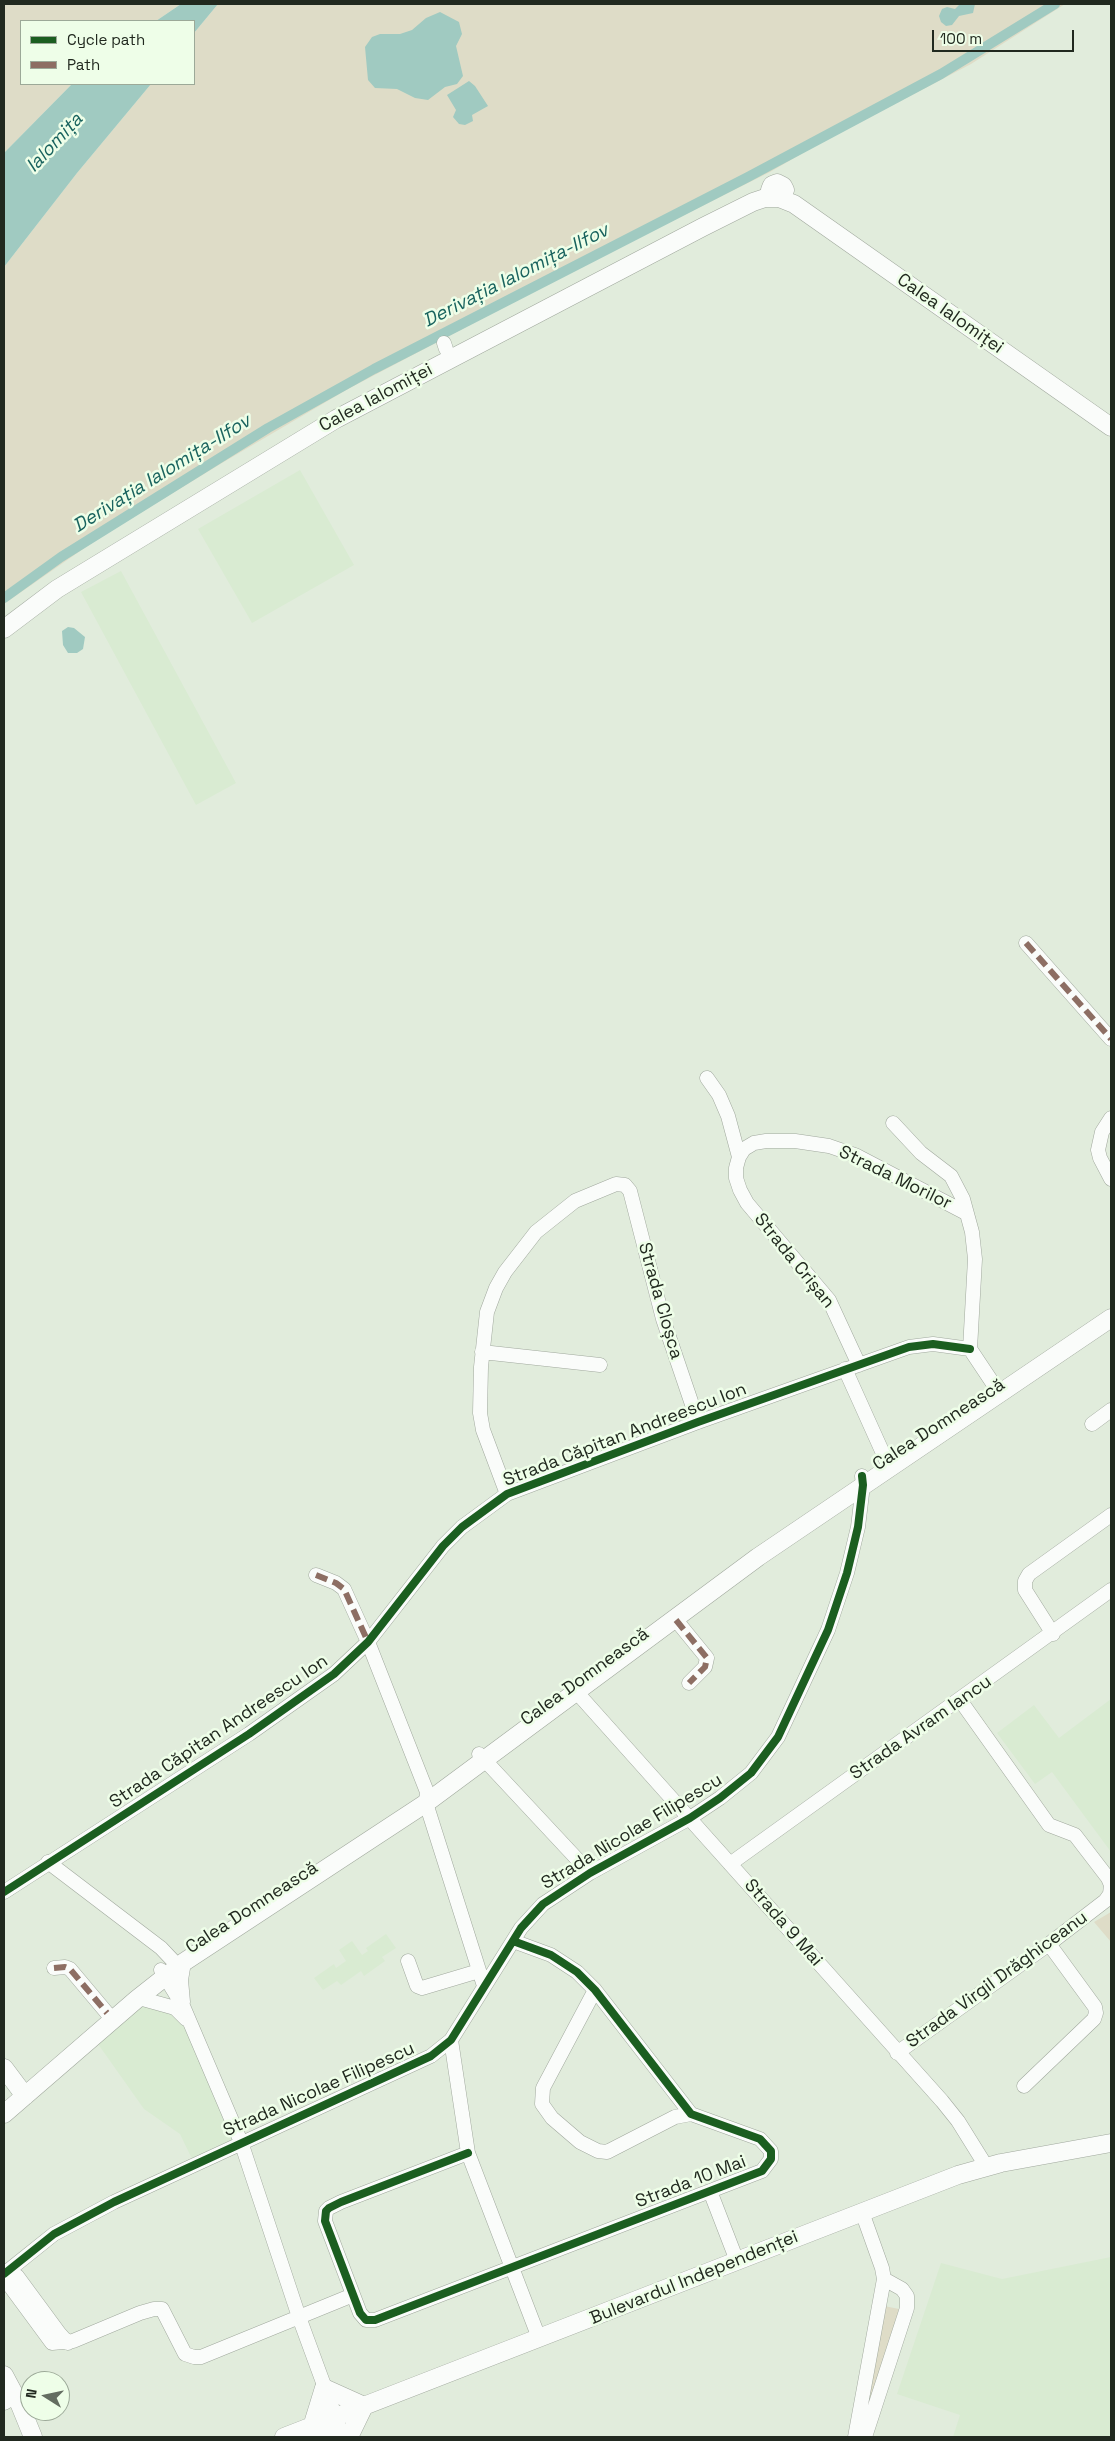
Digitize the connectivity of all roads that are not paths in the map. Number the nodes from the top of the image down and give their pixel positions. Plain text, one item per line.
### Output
1 (777, 194) junction
2 (1111, 414) edge
3 (1111, 427) edge
4 (4, 618) edge
5 (4, 629) edge
6 (1026, 943) dead end
7 (1111, 1039) edge
8 (707, 1078) dead end
9 (1111, 1118) edge
10 (893, 1123) dead end
11 (739, 1157) junction
12 (1110, 1177) edge
13 (966, 1213) junction
14 (1111, 1308) edge
15 (1111, 1318) edge
16 (970, 1349) junction
17 (482, 1352) junction
18 (600, 1366) dead end
19 (852, 1367) junction
20 (998, 1391) junction
21 (1111, 1410) edge
22 (698, 1422) junction
23 (1092, 1424) dead end
24 (886, 1460) junction
25 (862, 1480) junction
26 (507, 1494) junction
27 (1111, 1515) edge
28 (316, 1575) dead end
29 (1111, 1590) edge
30 (676, 1620) junction
31 (1053, 1634) junction
32 (368, 1642) junction
33 (689, 1683) dead end
34 (574, 1690) junction
35 (960, 1700) junction
36 (482, 1757) junction
37 (427, 1797) junction
38 (690, 1818) junction
39 (48, 1862) junction
40 (730, 1864) junction
41 (590, 1872) junction
42 (4, 1892) edge
43 (513, 1941) junction
44 (1049, 1944) junction
45 (408, 1962) dead end
46 (175, 1965) junction
47 (54, 1968) dead end
48 (479, 1972) junction
49 (484, 1986) junction
50 (595, 1990) junction
51 (139, 1998) junction
52 (183, 2006) junction
53 (110, 2016) junction
54 (191, 2025) junction
55 (451, 2040) junction
56 (897, 2052) junction
57 (15, 2083) edge
58 (1024, 2086) dead end
59 (4, 2102) edge
60 (4, 2114) edge
61 (691, 2114) junction
62 (240, 2142) junction
63 (1111, 2143) edge
64 (468, 2153) junction
65 (986, 2166) junction
66 (710, 2191) junction
67 (862, 2212) junction
68 (737, 2261) junction
69 (512, 2267) junction
70 (5, 2272) edge
71 (884, 2279) junction
72 (353, 2295) junction
73 (299, 2317) junction
74 (539, 2338) junction
75 (4, 2375) edge
76 (324, 2388) junction
77 (5, 2401) edge
78 (364, 2406) junction
79 (335, 2417) junction
80 (312, 2427) junction
81 (22, 2437) edge
82 (33, 2437) edge
83 (284, 2437) edge
84 (332, 2437) edge
85 (343, 2437) edge
86 (349, 2437) edge
87 (855, 2437) edge
88 (866, 2437) edge

1 - 2 main road, Calea Ialomiței
1 - 3 main road, Calea Ialomiței
1 - 4 main road, Calea Ialomiței
1 - 5 main road, Calea Ialomiței
6 - 7 street
8 - 11 street, Strada Crișan
9 - 12 street
10 - 13 street
11 - 13 street, Strada Morilor
11 - 19 street, Strada Crișan
13 - 16 street
14 - 20 main road, Calea Domnească
15 - 20 main road, Calea Domnească
16 - 19 street, Strada Căpitan Andreescu Ion
16 - 20 street
17 - 18 street
17 - 22 street, Strada Cloșca
17 - 26 street
19 - 22 street, Strada Căpitan Andreescu Ion
19 - 24 street, Strada Crișan
20 - 24 main road, Calea Domnească
20 - 25 main road, Calea Domnească
21 - 23 street
22 - 26 street, Strada Căpitan Andreescu Ion
24 - 25 main road, Calea Domnească
25 - 30 main road, Calea Domnească
25 - 34 main road, Calea Domnească
25 - 38 street, Strada Nicolae Filipescu
26 - 32 street, Strada Căpitan Andreescu Ion
27 - 31 street
28 - 32 street
29 - 31 street, Strada Avram Iancu
30 - 33 street
30 - 34 main road, Calea Domnească
31 - 35 street, Strada Avram Iancu
32 - 37 street
32 - 39 street, Strada Căpitan Andreescu Ion
34 - 36 main road, Calea Domnească
34 - 38 street, Strada 9 Mai
35 - 40 street, Strada Avram Iancu
35 - 44 street, Strada Virgil Drăghiceanu
36 - 37 main road, Calea Domnească
36 - 41 street
37 - 46 main road, Calea Domnească
37 - 48 street
38 - 40 street, Strada 9 Mai
38 - 41 street, Strada Nicolae Filipescu
39 - 42 street, Strada Căpitan Andreescu Ion
39 - 46 street
40 - 56 street, Strada 9 Mai
41 - 43 street, Strada Nicolae Filipescu
43 - 49 street, Strada Nicolae Filipescu
43 - 50 street
44 - 56 street, Strada Virgil Drăghiceanu
44 - 58 street
45 - 48 street
46 - 51 main road
46 - 52 street
46 - 52 street
46 - 53 main road, Calea Domnească
47 - 53 street
48 - 49 street
49 - 55 street, Strada Nicolae Filipescu
50 - 61 street
50 - 61 street
51 - 53 main road
51 - 54 street
52 - 54 street
53 - 57 main road, Calea Domnească
53 - 57 main road, Calea Domnească
54 - 62 street
55 - 62 street, Strada Nicolae Filipescu
55 - 64 street
56 - 65 street, Strada 9 Mai
57 - 59 main road
57 - 60 main road, Calea Domnească
61 - 66 street, Strada 10 Mai
62 - 70 street, Strada Nicolae Filipescu
62 - 73 street
63 - 65 main road, Bulevardul Independenței
64 - 69 street
64 - 72 street
65 - 67 main road, Bulevardul Independenței
66 - 68 street
66 - 69 street, Strada 10 Mai
67 - 68 main road, Bulevardul Independenței
67 - 71 street
68 - 74 main road, Bulevardul Independenței
69 - 72 street, Strada 10 Mai
69 - 74 street
70 - 73 street
71 - 87 street
71 - 88 street
72 - 73 street
73 - 76 street
74 - 78 main road, Bulevardul Independenței
75 - 82 main road
76 - 78 main road
76 - 79 street
76 - 80 main road
77 - 81 main road
78 - 79 main road, Bulevardul Independenței
78 - 86 main road
79 - 80 main road, Bulevardul Independenței
79 - 85 street
80 - 83 main road, Bulevardul Independenței
80 - 84 main road

